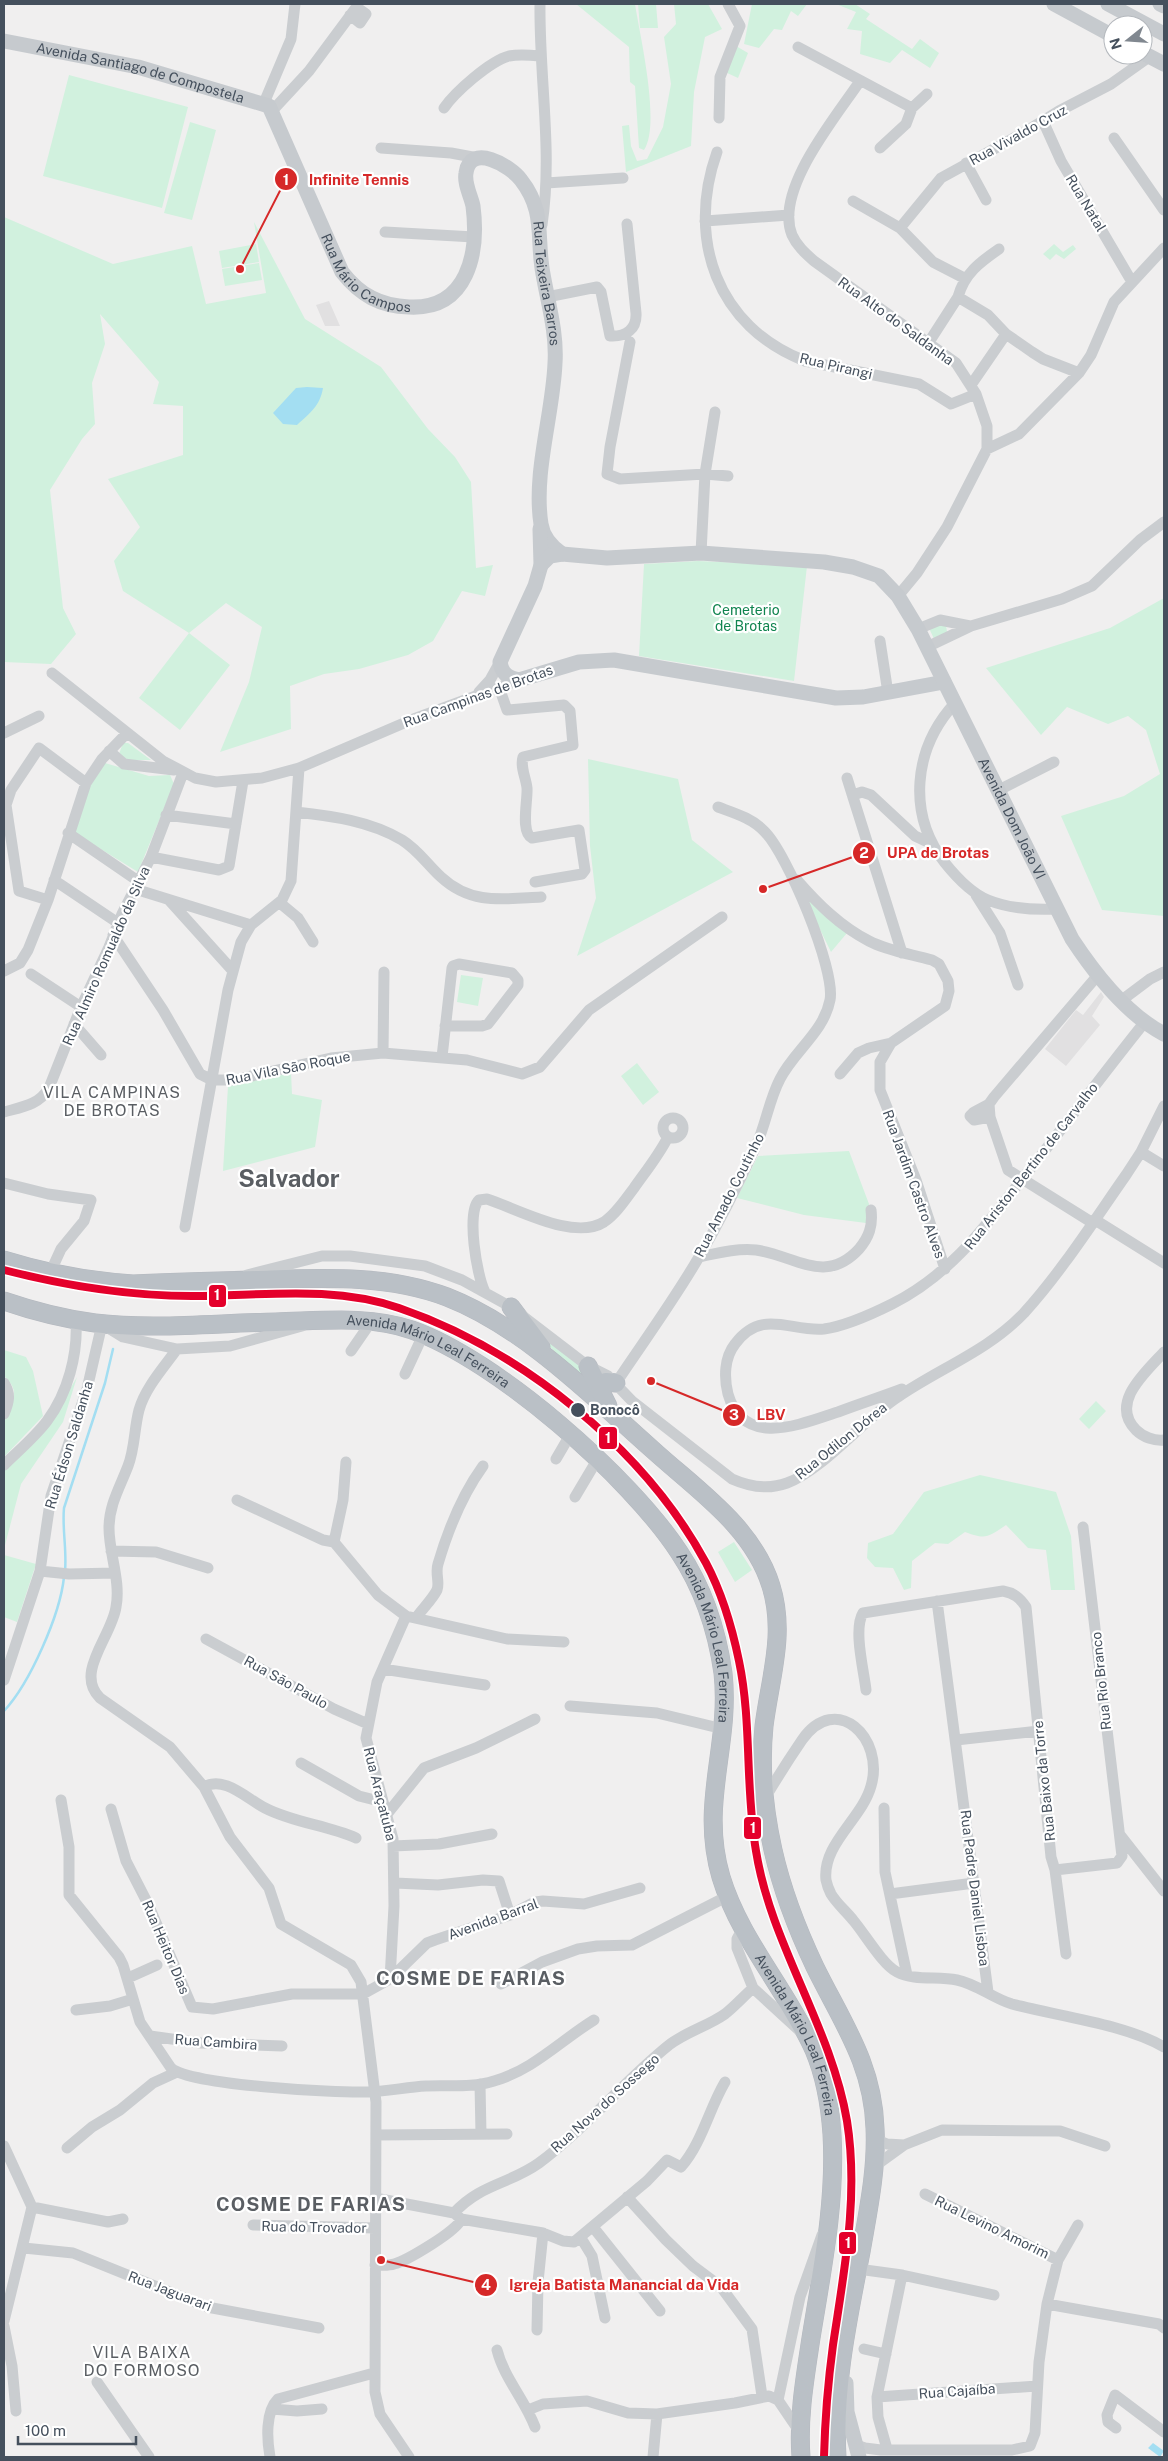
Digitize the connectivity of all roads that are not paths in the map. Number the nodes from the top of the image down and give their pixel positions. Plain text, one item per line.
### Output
1 (295, 4) edge
2 (540, 4) edge
3 (728, 4) edge
4 (1054, 4) edge
5 (1108, 4) edge
6 (1160, 4) edge
7 (1164, 6) edge
8 (350, 15) dead end
9 (1103, 31) edge
10 (1164, 34) edge
11 (4, 41) edge
12 (798, 47) dead end
13 (540, 56) junction
14 (1134, 65) edge
15 (860, 81) junction
16 (928, 94) dead end
17 (268, 107) junction
18 (444, 108) dead end
19 (912, 108) junction
20 (718, 118) dead end
21 (1043, 122) junction
22 (1114, 138) dead end
23 (381, 148) dead end
24 (880, 148) dead end
25 (717, 152) dead end
26 (451, 153) junction
27 (478, 158) junction
28 (966, 163) junction
29 (465, 176) junction
30 (623, 178) dead end
31 (546, 183) junction
32 (986, 200) dead end
33 (852, 202) dead end
34 (1164, 210) edge
35 (789, 215) junction
36 (705, 221) junction
37 (627, 224) dead end
38 (900, 228) junction
39 (541, 230) junction
40 (385, 232) dead end
41 (474, 237) junction
42 (1164, 248) edge
43 (999, 249) dead end
44 (964, 278) junction
45 (1132, 282) junction
46 (548, 297) junction
47 (958, 297) junction
48 (1006, 334) junction
49 (630, 342) dead end
50 (929, 342) junction
51 (1078, 373) junction
52 (973, 390) junction
53 (716, 412) dead end
54 (987, 449) junction
55 (705, 474) junction
56 (728, 476) dead end
57 (1164, 522) edge
58 (541, 524) junction
59 (562, 554) junction
60 (701, 554) junction
61 (541, 565) junction
62 (898, 596) junction
63 (945, 620) junction
64 (971, 626) junction
65 (918, 629) junction
66 (950, 634) junction
67 (880, 641) dead end
68 (927, 647) junction
69 (500, 662) junction
70 (52, 673) dead end
71 (519, 680) junction
72 (944, 682) junction
73 (499, 687) junction
74 (888, 693) junction
75 (476, 695) junction
76 (955, 703) junction
77 (38, 716) dead end
78 (128, 733) junction
79 (4, 734) edge
80 (109, 751) junction
81 (1054, 762) dead end
82 (299, 768) junction
83 (180, 772) junction
84 (847, 778) dead end
85 (243, 781) junction
86 (86, 783) junction
87 (997, 791) junction
88 (853, 795) junction
89 (718, 807) dead end
90 (296, 812) junction
91 (166, 815) junction
92 (236, 824) junction
93 (68, 834) junction
94 (932, 844) junction
95 (151, 857) junction
96 (791, 873) junction
97 (54, 880) junction
98 (535, 882) dead end
99 (137, 885) junction
100 (973, 892) junction
101 (541, 897) dead end
102 (167, 898) junction
103 (48, 900) junction
104 (280, 903) junction
105 (1056, 909) junction
106 (722, 917) dead end
107 (118, 923) junction
108 (251, 926) junction
109 (113, 935) junction
110 (313, 942) dead end
111 (902, 953) junction
112 (4, 971) edge
113 (232, 971) junction
114 (384, 972) dead end
115 (1164, 972) edge
116 (31, 974) dead end
117 (1098, 975) junction
118 (1018, 985) dead end
119 (1122, 1000) junction
120 (81, 1007) junction
121 (1144, 1023) junction
122 (74, 1024) junction
123 (445, 1026) junction
124 (1164, 1026) edge
125 (1164, 1034) edge
126 (891, 1043) junction
127 (383, 1053) junction
128 (101, 1055) dead end
129 (442, 1057) junction
130 (840, 1074) dead end
131 (212, 1080) junction
132 (989, 1104) junction
133 (1164, 1106) edge
134 (4, 1112) edge
135 (990, 1117) junction
136 (668, 1137) dead end
137 (1141, 1152) junction
138 (1164, 1166) edge
139 (1022, 1180) junction
140 (4, 1182) edge
141 (871, 1210) dead end
142 (1093, 1222) junction
143 (185, 1228) dead end
144 (699, 1257) junction
145 (4, 1260) edge
146 (476, 1263) junction
147 (1164, 1263) edge
148 (945, 1268) junction
149 (50, 1273) junction
150 (462, 1280) junction
151 (226, 1281) junction
152 (485, 1292) junction
153 (4, 1302) edge
154 (511, 1308) junction
155 (76, 1320) junction
156 (316, 1321) junction
157 (371, 1322) junction
158 (102, 1324) junction
159 (424, 1335) junction
160 (177, 1349) junction
161 (351, 1351) dead end
162 (1164, 1352) edge
163 (588, 1366) junction
164 (559, 1368) junction
165 (405, 1374) dead end
166 (4, 1383) edge
167 (616, 1383) junction
168 (918, 1384) junction
169 (600, 1391) junction
170 (4, 1414) edge
171 (614, 1416) junction
172 (570, 1435) junction
173 (1164, 1440) edge
174 (556, 1459) dead end
175 (597, 1460) junction
176 (346, 1462) dead end
177 (4, 1465) edge
178 (483, 1466) dead end
179 (575, 1497) dead end
180 (237, 1500) dead end
181 (1083, 1527) dead end
182 (334, 1542) junction
183 (111, 1551) junction
184 (208, 1568) dead end
185 (40, 1571) junction
186 (115, 1573) junction
187 (938, 1601) junction
188 (411, 1617) junction
189 (206, 1639) dead end
190 (564, 1642) dead end
191 (383, 1669) junction
192 (4, 1680) edge
193 (484, 1685) dead end
194 (866, 1690) dead end
195 (570, 1706) dead end
196 (535, 1719) dead end
197 (368, 1724) junction
198 (723, 1729) junction
199 (1039, 1731) junction
200 (956, 1740) junction
201 (302, 1764) dead end
202 (201, 1782) junction
203 (765, 1798) junction
204 (61, 1800) dead end
205 (383, 1802) junction
206 (884, 1808) dead end
207 (111, 1809) dead end
208 (387, 1814) junction
209 (492, 1834) dead end
210 (1120, 1835) junction
211 (356, 1838) dead end
212 (393, 1846) junction
213 (1055, 1870) junction
214 (974, 1882) junction
215 (395, 1883) junction
216 (640, 1888) dead end
217 (1164, 1891) edge
218 (890, 1894) junction
219 (728, 1896) junction
220 (510, 1915) junction
221 (744, 1928) junction
222 (1066, 1954) dead end
223 (156, 1965) dead end
224 (906, 1975) junction
225 (128, 1978) junction
226 (390, 1979) junction
227 (501, 1984) dead end
228 (753, 1988) junction
229 (988, 1992) junction
230 (363, 1994) junction
231 (133, 1999) junction
232 (76, 2010) dead end
233 (594, 2020) dead end
234 (150, 2036) junction
235 (808, 2038) junction
236 (282, 2046) dead end
237 (1164, 2047) edge
238 (177, 2072) junction
239 (724, 2082) dead end
240 (480, 2084) junction
241 (375, 2092) junction
242 (481, 2134) junction
243 (507, 2134) dead end
244 (376, 2135) junction
245 (875, 2138) junction
246 (904, 2145) junction
247 (4, 2146) edge
248 (1105, 2146) dead end
249 (67, 2148) dead end
250 (875, 2166) junction
251 (925, 2194) dead end
252 (627, 2197) junction
253 (375, 2198) junction
254 (32, 2207) junction
255 (831, 2210) junction
256 (458, 2216) junction
257 (124, 2219) dead end
258 (253, 2225) dead end
259 (1078, 2225) dead end
260 (375, 2228) junction
261 (593, 2228) junction
262 (543, 2233) junction
263 (581, 2238) junction
264 (24, 2248) junction
265 (1058, 2260) junction
266 (375, 2265) junction
267 (858, 2269) junction
268 (902, 2275) junction
269 (994, 2294) dead end
270 (1047, 2304) junction
271 (660, 2312) dead end
272 (605, 2318) dead end
273 (4, 2321) edge
274 (1163, 2324) edge
275 (4, 2326) edge
276 (318, 2328) dead end
277 (537, 2330) dead end
278 (845, 2346) junction
279 (864, 2349) dead end
280 (497, 2350) dead end
281 (886, 2354) junction
282 (374, 2373) junction
283 (97, 2382) dead end
284 (1037, 2386) junction
285 (16, 2391) junction
286 (4, 2392) edge
287 (762, 2396) junction
288 (877, 2397) junction
289 (778, 2400) junction
290 (275, 2404) junction
291 (322, 2409) dead end
292 (528, 2410) junction
293 (16, 2411) dead end
294 (656, 2414) junction
295 (535, 2427) dead end
296 (1116, 2428) dead end
297 (1164, 2432) edge
298 (800, 2433) junction
299 (887, 2449) junction
300 (858, 2451) edge
301 (149, 2457) edge
302 (270, 2457) edge
303 (409, 2457) edge
304 (653, 2457) edge
305 (801, 2457) edge
306 (837, 2457) edge

1 - 17 street
2 - 13 street, Rua Teixeira Barros
3 - 20 street
4 - 9 main road
5 - 10 main road
6 - 7 main road
8 - 17 street
11 - 17 main road, Avenida Santiago de Compostela
12 - 15 street
13 - 18 street
13 - 31 street, Rua Teixeira Barros
14 - 21 street, Rua Vivaldo Cruz
15 - 19 street
15 - 35 street, Rua Alto do Saldanha
16 - 19 street
17 - 41 main road, Rua Mário Campos
19 - 24 street
21 - 28 street, Rua Vivaldo Cruz
21 - 45 street, Rua Natal
22 - 34 street
23 - 26 street
25 - 36 street
26 - 27 street
26 - 29 street
27 - 29 main road
27 - 39 main road
28 - 32 street
28 - 38 street, Rua Vivaldo Cruz
29 - 41 main road, Rua Mário Campos
30 - 31 street
31 - 39 street, Rua Teixeira Barros
33 - 38 street
35 - 36 street
35 - 50 street, Rua Alto do Saldanha
36 - 52 street, Rua Pirangi
37 - 46 street
38 - 44 street
39 - 46 main road, Rua Teixeira Barros
40 - 41 street
42 - 45 street
43 - 44 street
44 - 47 street
45 - 51 street
46 - 58 main road, Rua Teixeira Barros
47 - 48 street
47 - 50 street
48 - 51 street
48 - 52 street
49 - 55 street
50 - 52 street, Rua Alto do Saldanha
51 - 54 street
52 - 54 street, Rua Alto do Saldanha
53 - 55 street
54 - 62 street, Rua Alto do Saldanha
55 - 56 street
55 - 60 street
57 - 64 street
58 - 59 main road, Rua Teixeira Barros
58 - 61 main road
59 - 60 main road
59 - 61 main road
60 - 62 main road
61 - 69 main road
62 - 65 main road
63 - 64 street
63 - 65 street
63 - 66 street
64 - 66 street
65 - 68 main road, Avenida Dom João VI
66 - 68 street
67 - 74 street
68 - 72 main road, Avenida Dom João VI
69 - 71 main road
69 - 75 street
70 - 78 street, Rua Campinas de Brotas
71 - 73 street, Rua Campinas de Brotas
71 - 74 main road, Rua Campinas de Brotas
72 - 74 main road, Rua Campinas de Brotas
72 - 76 main road, Avenida Dom João VI
73 - 75 street, Rua Campinas de Brotas
73 - 98 street
75 - 82 street, Rua Campinas de Brotas
76 - 87 main road, Avenida Dom João VI
76 - 94 street
77 - 79 street
78 - 80 street
78 - 83 street, Rua Campinas de Brotas
80 - 83 street
80 - 86 street
81 - 87 street
82 - 85 street, Rua Campinas de Brotas
82 - 90 street
83 - 85 street, Rua Campinas de Brotas
83 - 91 street, Rua Almiro Romualdo da Silva
84 - 88 street
85 - 92 street
86 - 93 street
86 - 103 street
87 - 105 main road, Avenida Dom João VI
88 - 94 street
88 - 111 street
89 - 96 street, Rua Amado Coutinho
90 - 101 street
90 - 104 street
91 - 92 street
91 - 95 street, Rua Almiro Romualdo da Silva
92 - 95 street
93 - 97 street
93 - 99 street
94 - 100 street
95 - 99 street, Rua Almiro Romualdo da Silva
96 - 111 street
96 - 144 street, Rua Amado Coutinho
97 - 103 street
97 - 107 street
99 - 102 street
99 - 107 street, Rua Almiro Romualdo da Silva
100 - 105 street
100 - 118 street
102 - 108 street
102 - 113 street
103 - 112 street
104 - 108 street
104 - 110 street
105 - 117 main road, Avenida Dom João VI
106 - 129 street, Rua Vila São Roque
107 - 109 street, Rua Almiro Romualdo da Silva
108 - 113 street
109 - 120 street, Rua Almiro Romualdo da Silva
109 - 131 street, Rua Vila São Roque
111 - 126 street
113 - 131 street
114 - 127 street
115 - 119 street
116 - 120 street
117 - 119 main road, Avenida Dom João VI
117 - 132 street
119 - 121 main road, Avenida Dom João VI
119 - 124 main road, Avenida Dom João VI
120 - 122 street, Rua Almiro Romualdo da Silva
121 - 125 main road, Avenida Dom João VI
121 - 139 street, Rua Ariston Bertino de Carvalho
122 - 128 street
122 - 134 street, Rua Almiro Romualdo da Silva
123 - 123 street
123 - 129 street
126 - 130 street
126 - 148 street, Rua Jardim Castro Alves
127 - 129 street, Rua Vila São Roque
127 - 131 street, Rua Vila São Roque
131 - 143 street
132 - 135 street
132 - 135 street
133 - 137 street, Rua Odilon Dórea
135 - 139 street
136 - 146 street
137 - 138 street
137 - 142 street, Rua Odilon Dórea
139 - 142 street
139 - 148 street, Rua Ariston Bertino de Carvalho
140 - 149 street
141 - 144 street
142 - 147 street
142 - 168 street, Rua Odilon Dórea
144 - 167 street, Rua Amado Coutinho
145 - 149 highway
146 - 150 street
146 - 152 street
148 - 168 street, Rua Ariston Bertino de Carvalho
149 - 151 highway
150 - 151 street, Rua Odilon Dórea
150 - 152 street, Rua Odilon Dórea
151 - 164 highway
152 - 154 street, Rua Odilon Dórea
153 - 155 highway, Avenida Mário Leal Ferreira
154 - 163 street, Rua Odilon Dórea
154 - 164 highway
155 - 158 highway, Avenida Mário Leal Ferreira
155 - 177 street
156 - 157 highway, Avenida Mário Leal Ferreira
156 - 158 highway, Avenida Mário Leal Ferreira
156 - 160 street
157 - 159 highway, Avenida Mário Leal Ferreira
157 - 161 street
158 - 160 street
158 - 185 street, Rua Édson Saldanha
159 - 165 street
159 - 172 highway, Avenida Mário Leal Ferreira
160 - 183 street
162 - 173 street
163 - 167 street, Rua Odilon Dórea
163 - 169 highway
164 - 171 highway
166 - 170 street
167 - 168 street, Rua Odilon Dórea
167 - 169 highway
169 - 171 highway
171 - 203 highway
172 - 174 street
172 - 175 highway, Avenida Mário Leal Ferreira
175 - 179 street
175 - 198 highway, Avenida Mário Leal Ferreira
176 - 182 street
178 - 188 street, Rua Araçatuba
180 - 182 street
181 - 210 street, Rua Rio Branco
182 - 188 street
183 - 184 street
183 - 186 street
185 - 186 street
185 - 192 street, Rua Édson Saldanha
186 - 202 street
187 - 194 street
187 - 199 street, Rua Baixo da Torre
187 - 200 street, Rua Padre Daniel Lisboa
188 - 190 street
188 - 191 street, Rua Araçatuba
189 - 197 street, Rua São Paulo
191 - 193 street
191 - 197 street, Rua Araçatuba
195 - 198 street
196 - 208 street
197 - 205 street, Rua Araçatuba
198 - 219 highway, Avenida Mário Leal Ferreira
199 - 200 street
199 - 213 street, Rua Baixo da Torre
200 - 214 street, Rua Padre Daniel Lisboa
201 - 205 street
202 - 211 street
202 - 230 street
203 - 224 street
203 - 245 highway
204 - 225 street
205 - 208 street, Rua Araçatuba
206 - 218 street
207 - 230 street, Rua Heitor Dias
208 - 212 street, Rua Araçatuba
209 - 212 street
210 - 213 street, Rua Rio Branco
210 - 217 street
212 - 215 street, Rua Araçatuba
213 - 222 street, Rua Baixo da Torre
214 - 218 street
214 - 229 street, Rua Padre Daniel Lisboa
215 - 220 street
215 - 226 street, Rua Araçatuba
216 - 220 street, Avenida Barral
218 - 224 street
219 - 221 highway, Avenida Mário Leal Ferreira
219 - 227 street
220 - 226 street, Avenida Barral
221 - 228 street
221 - 235 highway, Avenida Mário Leal Ferreira
223 - 225 street
224 - 229 street
225 - 231 street
226 - 230 street, Avenida Barral
228 - 235 street
228 - 256 street, Rua Nova do Sossego
229 - 237 street
230 - 241 street
231 - 232 street
231 - 234 street
233 - 240 street
234 - 236 street, Rua Cambira
234 - 238 street
235 - 255 highway, Avenida Mário Leal Ferreira
238 - 241 street
238 - 249 street
239 - 252 street
240 - 241 street
240 - 242 street
241 - 244 street
242 - 243 street
242 - 244 street
244 - 253 street
245 - 246 street
245 - 250 highway
246 - 248 street
246 - 250 street
247 - 254 street
250 - 267 highway
251 - 265 street, Rua Levino Amorim
252 - 261 street
252 - 287 street
253 - 256 street
253 - 260 street
254 - 257 street
254 - 264 street
255 - 289 street
255 - 298 highway, Avenida Mário Leal Ferreira
256 - 262 street
256 - 266 street, Rua Nova do Sossego
258 - 260 street, Rua do Trovador
259 - 265 street, Rua Levino Amorim
260 - 266 street
261 - 263 street
261 - 271 street
262 - 263 street
262 - 277 street
263 - 272 street
264 - 273 street
264 - 276 street, Rua Jaguarari
265 - 270 street, Rua Levino Amorim
266 - 282 street
267 - 268 street
267 - 278 highway
268 - 269 street
268 - 281 street
270 - 274 street
270 - 284 street, Rua Levino Amorim
275 - 285 street
278 - 300 main road
278 - 306 highway
279 - 281 street
280 - 292 street
281 - 288 street
282 - 290 street
282 - 303 street
283 - 301 street
284 - 288 street, Rua Cajaíba
284 - 299 street, Rua Levino Amorim
285 - 286 street
285 - 293 street
287 - 289 street
287 - 294 street
288 - 299 street
289 - 298 street
290 - 291 street
290 - 302 street
292 - 294 street
292 - 295 street
294 - 304 street
296 - 297 street
298 - 305 highway, Avenida Mário Leal Ferreira
299 - 300 street

